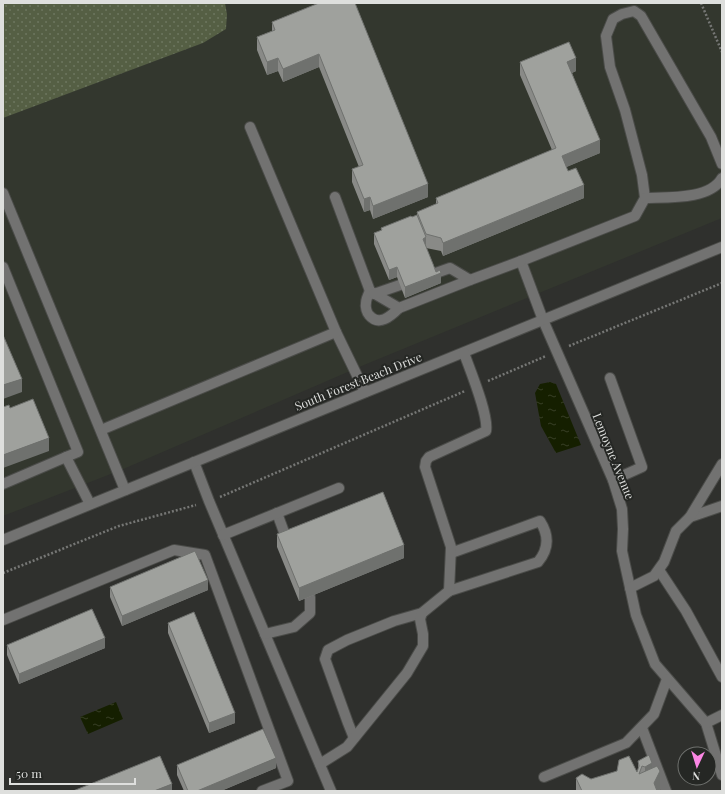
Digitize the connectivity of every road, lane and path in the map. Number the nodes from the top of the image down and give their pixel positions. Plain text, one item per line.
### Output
1 (701, 3) edge
2 (722, 52) edge
3 (250, 127) dead end
4 (722, 164) edge
5 (722, 178) edge
6 (3, 193) edge
7 (335, 197) dead end
8 (644, 198) junction
9 (722, 247) edge
10 (521, 261) junction
11 (3, 268) edge
12 (433, 274) edge
13 (470, 280) junction
14 (722, 283) edge
15 (400, 285) edge
16 (372, 293) junction
17 (398, 308) junction
18 (544, 320) junction
19 (336, 332) junction
20 (557, 351) junction
21 (464, 353) junction
22 (610, 378) dead end
23 (476, 387) junction
24 (365, 392) junction
25 (101, 430) junction
26 (66, 457) junction
27 (194, 462) junction
28 (722, 464) edge
29 (612, 480) junction
30 (3, 484) edge
31 (339, 488) dead end
32 (125, 490) junction
33 (208, 502) junction
34 (90, 504) junction
35 (722, 506) edge
36 (277, 513) junction
37 (690, 517) junction
38 (223, 535) junction
39 (3, 540) edge
40 (288, 543) edge
41 (451, 553) junction
42 (659, 570) junction
43 (3, 574) edge
44 (630, 588) junction
45 (449, 592) junction
46 (310, 597) edge
47 (422, 613) junction
48 (3, 620) edge
49 (265, 634) junction
50 (722, 676) edge
51 (667, 679) junction
52 (722, 714) edge
53 (706, 723) junction
54 (642, 728) junction
55 (354, 738) junction
56 (320, 764) junction
57 (722, 775) edge
58 (544, 777) dead end
59 (262, 791) edge
60 (331, 791) edge
61 (666, 791) edge

1 - 2 path
3 - 19 street
4 - 8 street
5 - 8 street
6 - 25 street
7 - 16 street
8 - 10 street
9 - 18 street, South Forest Beach Drive
10 - 13 street
10 - 18 street, Lemoyne Avenue
11 - 26 street
12 - 13 street
13 - 17 street
14 - 20 path
15 - 16 street
16 - 17 street
16 - 17 street
18 - 20 street, Lemoyne Avenue
18 - 21 street, South Forest Beach Drive
19 - 24 street
19 - 25 street
20 - 23 path
20 - 29 street, Lemoyne Avenue
21 - 23 street
21 - 24 street, South Forest Beach Drive
22 - 29 street
23 - 33 path
23 - 41 street
24 - 27 street, South Forest Beach Drive
25 - 32 street
26 - 30 street
26 - 34 street
27 - 32 street, South Forest Beach Drive
27 - 33 street
28 - 37 street
29 - 44 street, Lemoyne Avenue
31 - 36 street
32 - 34 street, South Forest Beach Drive
33 - 38 street
33 - 43 path
34 - 39 street, South Forest Beach Drive
35 - 37 street
36 - 38 street
36 - 40 street
37 - 42 street
38 - 49 street
41 - 45 street
41 - 45 street
42 - 44 street
42 - 50 street
44 - 51 street, Lemoyne Avenue
45 - 47 street
46 - 49 street
47 - 55 street
47 - 55 street
48 - 59 street
49 - 56 street
51 - 53 street, Lemoyne Avenue
51 - 54 street
52 - 53 street
53 - 57 street, Lemoyne Avenue
54 - 58 street
54 - 61 street
55 - 56 street
56 - 60 street

